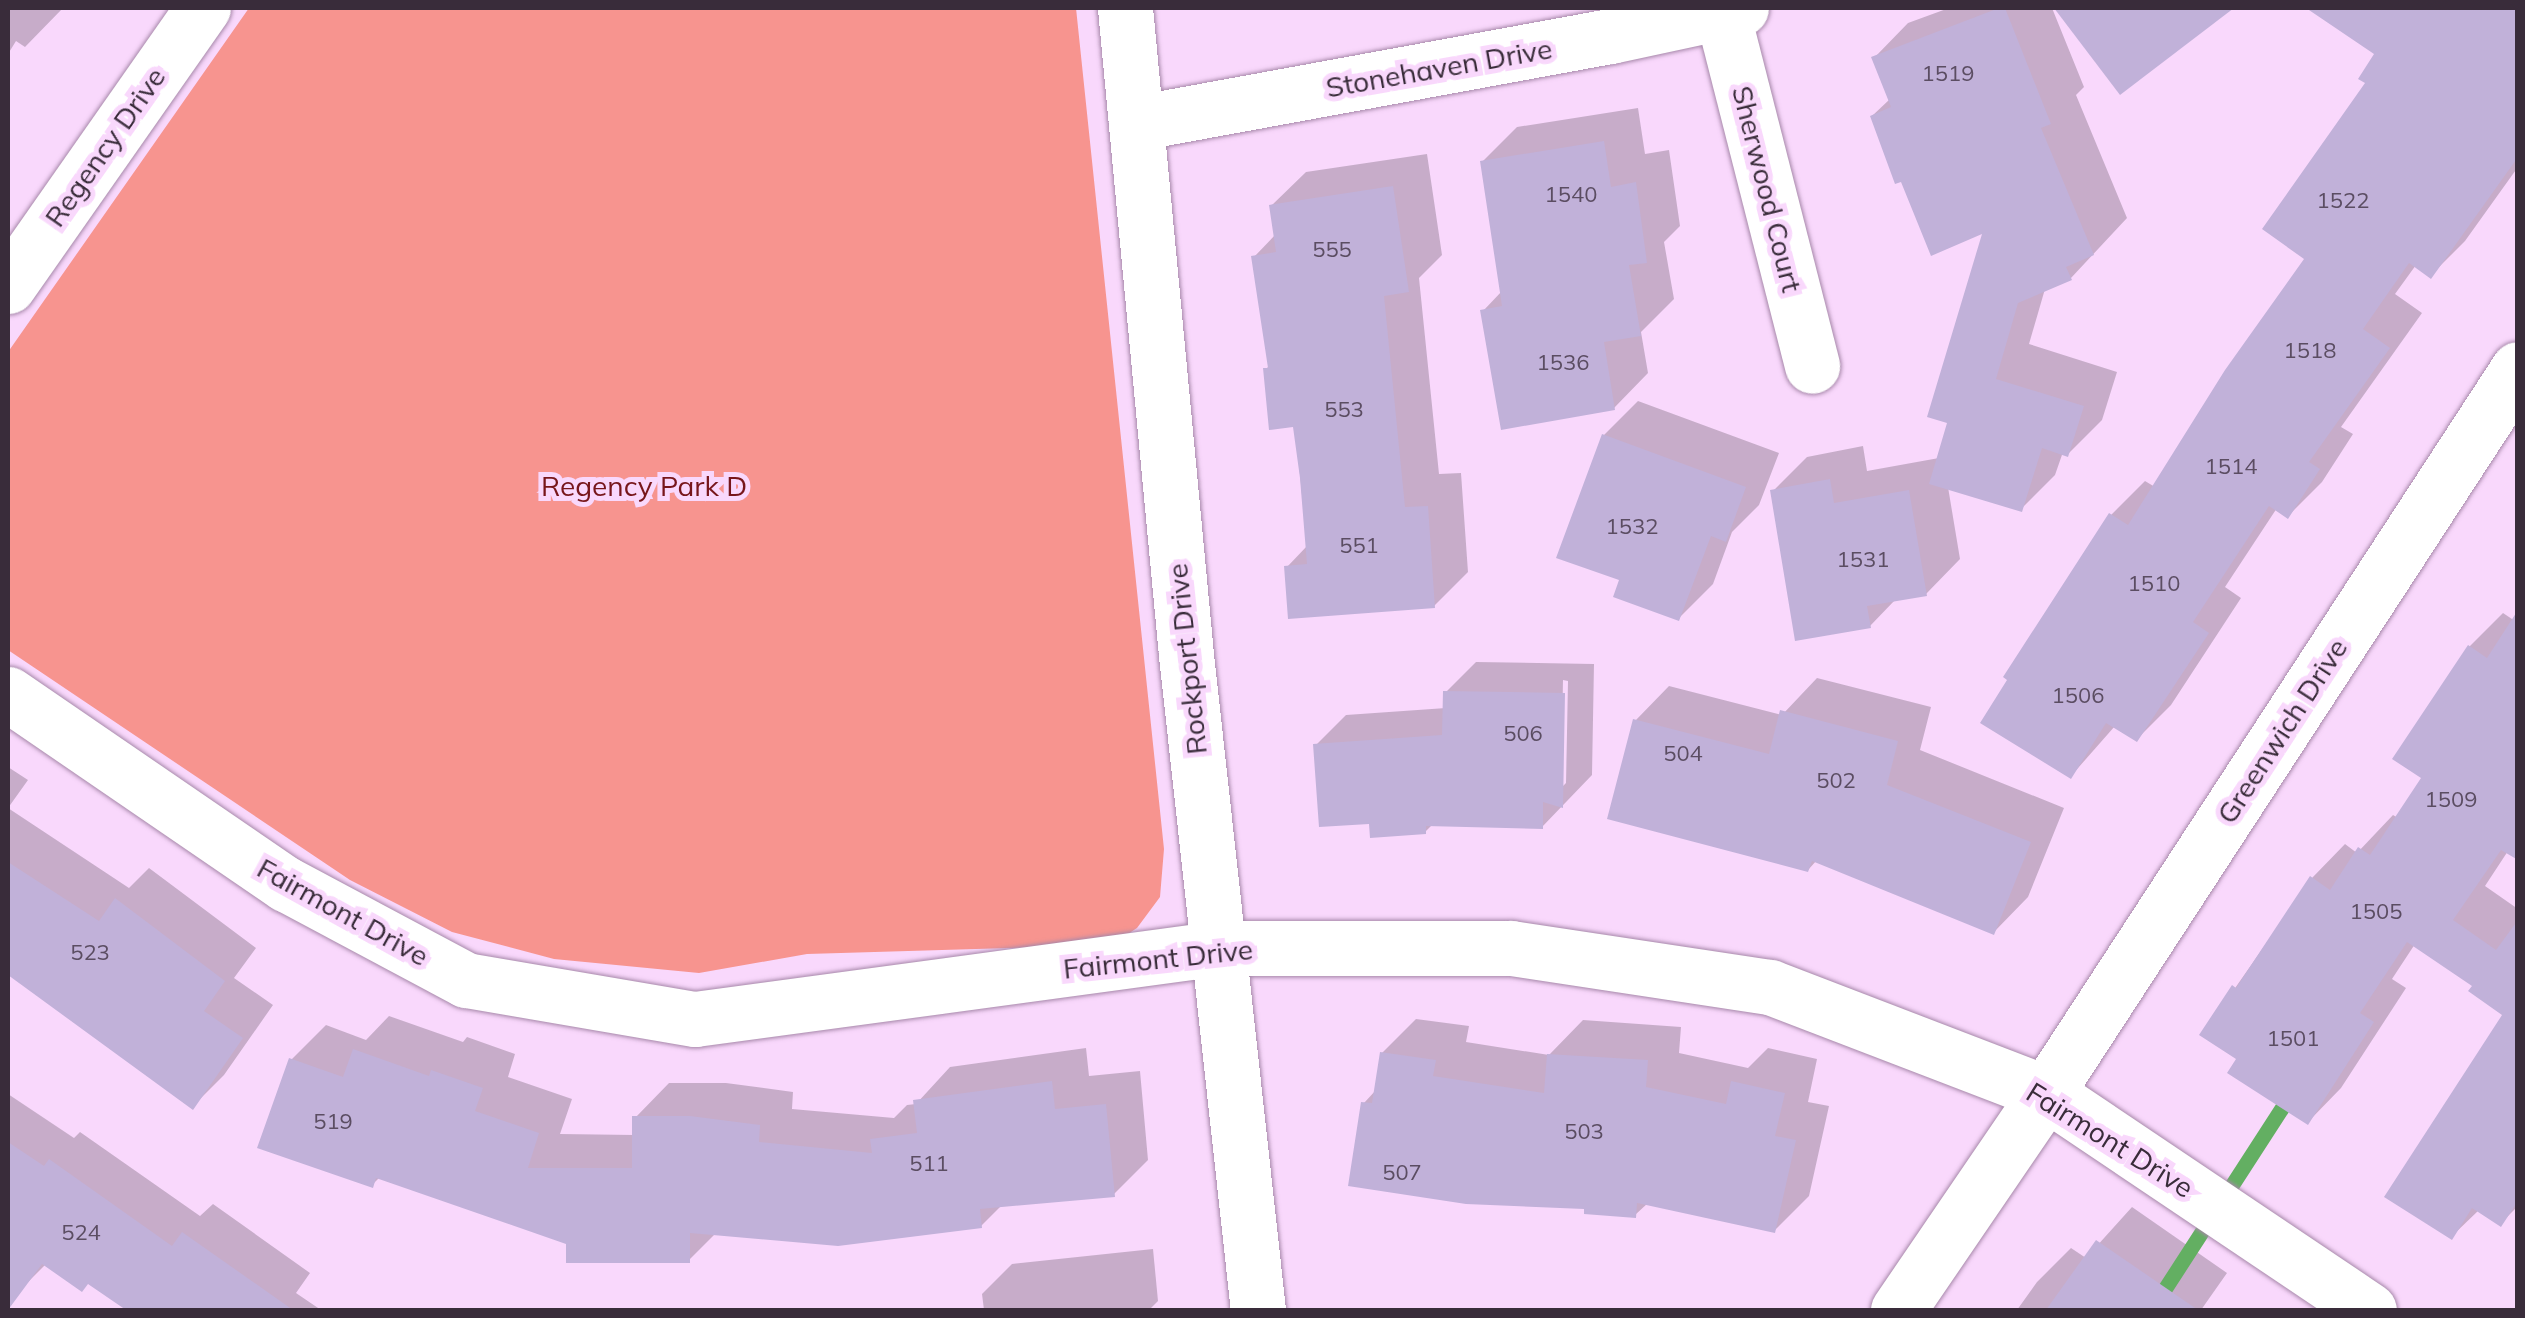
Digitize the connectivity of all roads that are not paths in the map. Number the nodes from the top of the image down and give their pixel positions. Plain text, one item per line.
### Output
1 (203, 8) edge
2 (1125, 8) edge
3 (1731, 10) edge
4 (1136, 123) junction
5 (8, 286) edge
6 (1812, 366) dead end
7 (2518, 369) edge
8 (8, 694) edge
9 (1220, 948) junction
10 (2046, 1092) junction
11 (1258, 1310) edge
12 (1898, 1310) edge
13 (2369, 1310) edge

1 - 5 street, Regency Drive
2 - 4 street, Rockport Drive
3 - 4 street, Stonehaven Drive
3 - 6 street, Sherwood Court
4 - 9 street, Rockport Drive
7 - 10 street, Greenwich Drive
8 - 9 street, Fairmont Drive
9 - 10 street, Fairmont Drive
9 - 11 street, Rockport Drive
10 - 12 street, Greenwich Drive
10 - 13 street, Fairmont Drive

